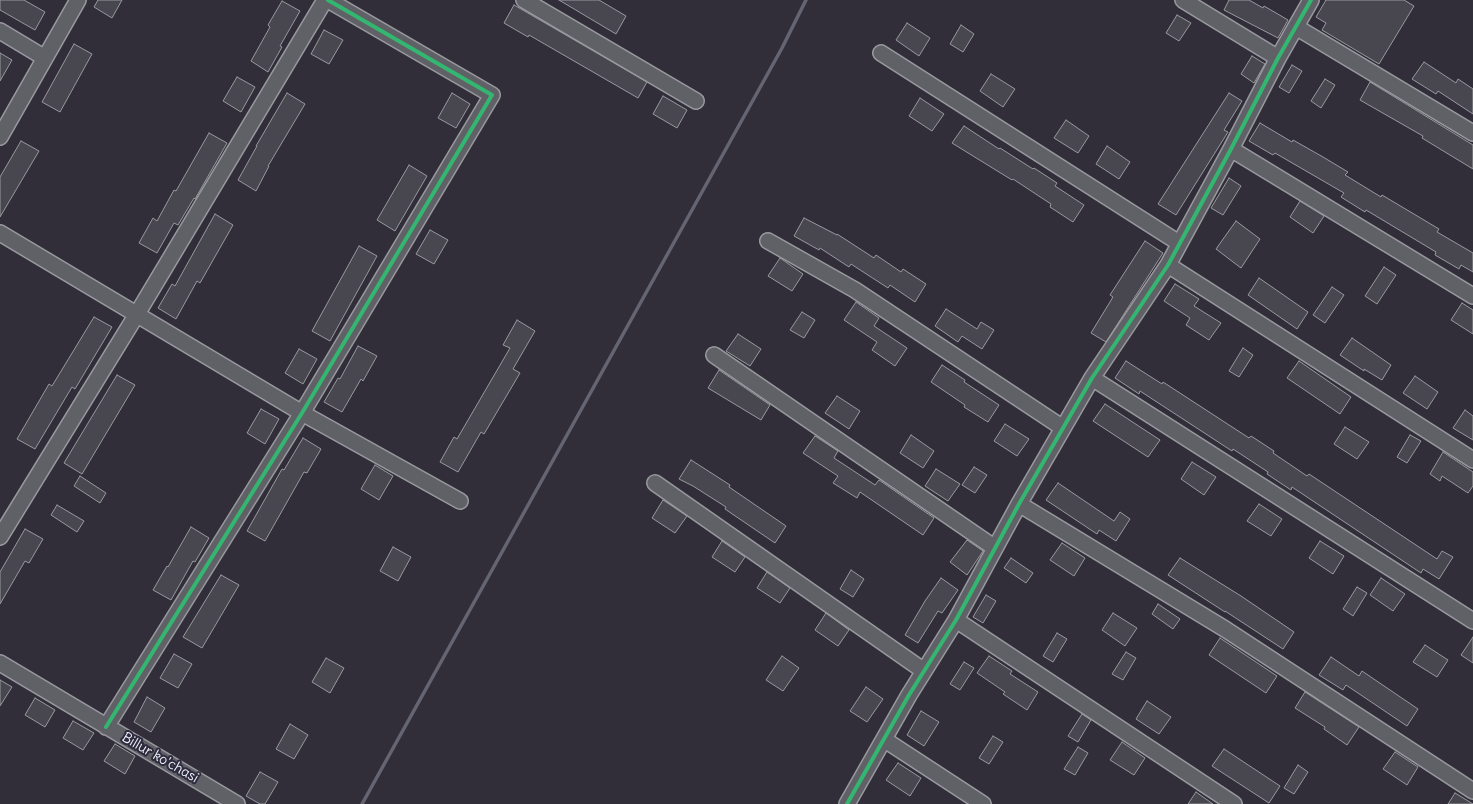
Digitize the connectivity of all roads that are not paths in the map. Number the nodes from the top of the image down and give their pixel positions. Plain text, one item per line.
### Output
1 (78, 0) edge
2 (327, 0) edge
3 (524, 0) edge
4 (1183, 0) edge
5 (1311, 0) edge
6 (1296, 27) junction
7 (0, 31) edge
8 (881, 53) dead end
9 (45, 58) junction
10 (1278, 58) junction
11 (696, 101) dead end
12 (1473, 133) edge
13 (0, 137) edge
14 (1231, 149) junction
15 (0, 233) edge
16 (768, 241) dead end
17 (1179, 243) junction
18 (1168, 265) junction
19 (1473, 296) edge
20 (136, 314) junction
21 (714, 355) dead end
22 (1092, 378) junction
23 (302, 413) junction
24 (1063, 428) junction
25 (1473, 460) edge
26 (655, 483) dead end
27 (460, 501) dead end
28 (1019, 504) junction
29 (0, 536) edge
30 (995, 548) junction
31 (956, 620) junction
32 (1473, 621) edge
33 (0, 663) edge
34 (924, 671) junction
35 (106, 727) junction
36 (884, 740) junction
37 (1473, 792) edge
38 (237, 804) edge
39 (848, 804) edge
40 (983, 804) edge
41 (1234, 804) edge

1 - 9 street
2 - 20 street
2 - 23 street
3 - 11 street
4 - 10 street
5 - 6 street
6 - 10 street
6 - 12 street
7 - 9 street
8 - 17 street
9 - 13 street
10 - 14 street
14 - 17 street
14 - 19 street
15 - 20 street
16 - 24 street
17 - 18 street
18 - 22 street
18 - 25 street
20 - 23 street
20 - 29 street
21 - 30 street
22 - 24 street
22 - 32 street
23 - 27 street
23 - 35 street
24 - 28 street
26 - 34 street
28 - 30 street
28 - 37 street
30 - 31 street
31 - 34 street
31 - 41 street
33 - 35 street, Billur ko'chasi
34 - 36 street
35 - 38 street, Billur ko'chasi
36 - 39 street
36 - 40 street

